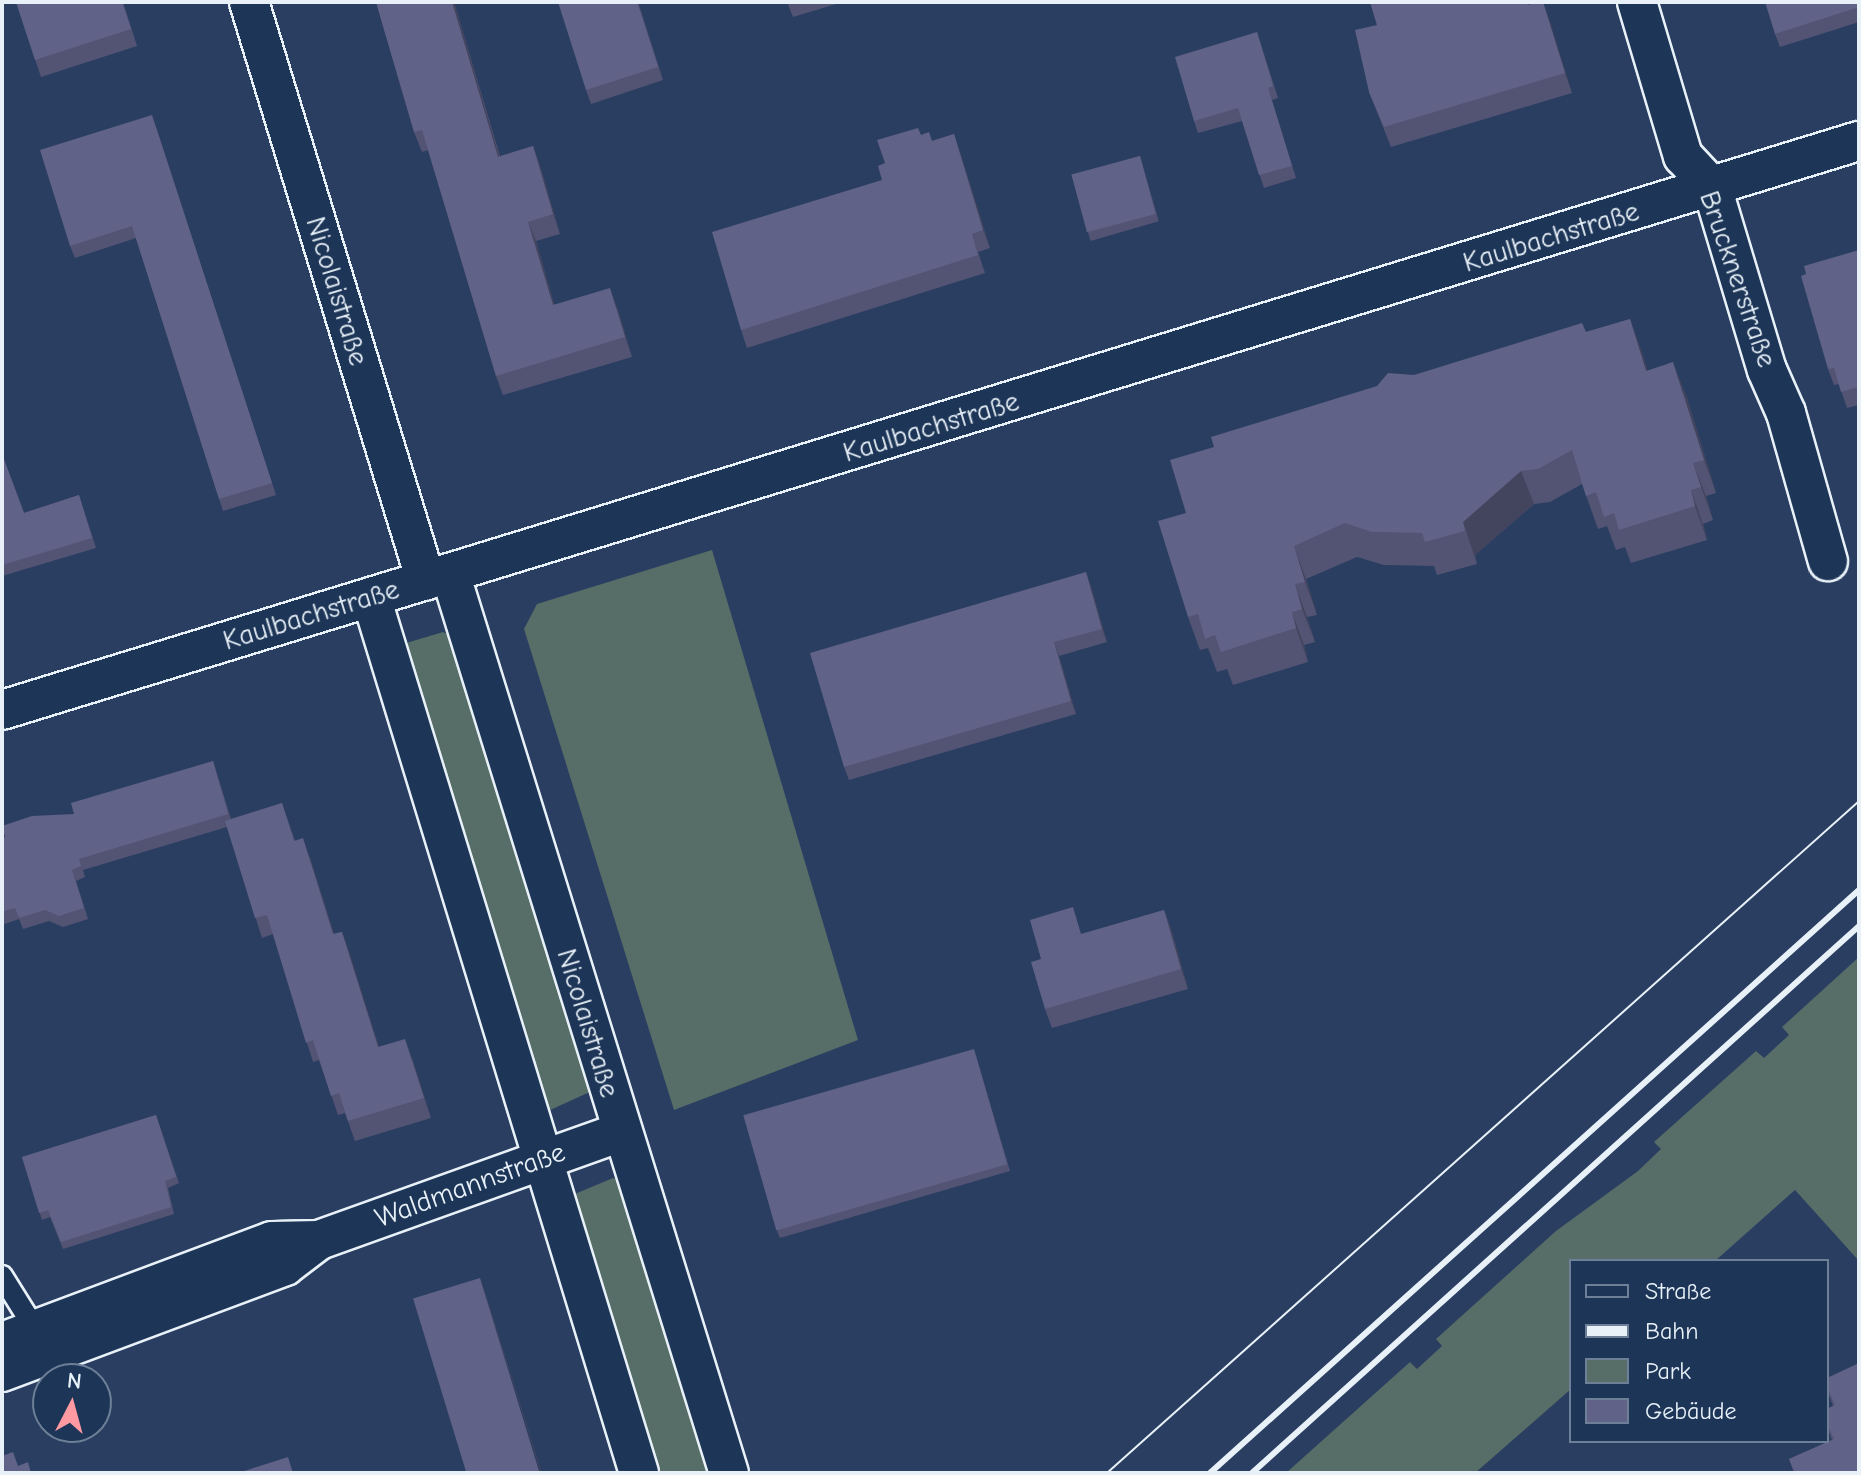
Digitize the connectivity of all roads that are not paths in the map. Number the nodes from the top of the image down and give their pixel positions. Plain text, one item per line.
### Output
1 (249, 2) edge
2 (1637, 2) edge
3 (1859, 141) edge
4 (1712, 187) junction
5 (1828, 561) dead end
6 (438, 577) junction
7 (371, 597) junction
8 (2, 710) edge
9 (621, 1132) junction
10 (542, 1158) junction
11 (2, 1276) edge
12 (29, 1342) edge
13 (2, 1372) edge
14 (639, 1473) edge
15 (729, 1473) edge

1 - 6 street, Nicolaistraße
2 - 4 street, Brucknerstraße
3 - 4 street, Kaulbachstraße
4 - 5 street, Brucknerstraße
4 - 6 street, Kaulbachstraße
6 - 7 street, Kaulbachstraße
6 - 9 street, Nicolaistraße
7 - 8 street, Kaulbachstraße
7 - 10 street
9 - 10 street, Waldmannstraße
9 - 15 street, Nicolaistraße
10 - 12 street, Waldmannstraße
10 - 14 street
11 - 12 lane
12 - 13 street, Waldmannstraße

